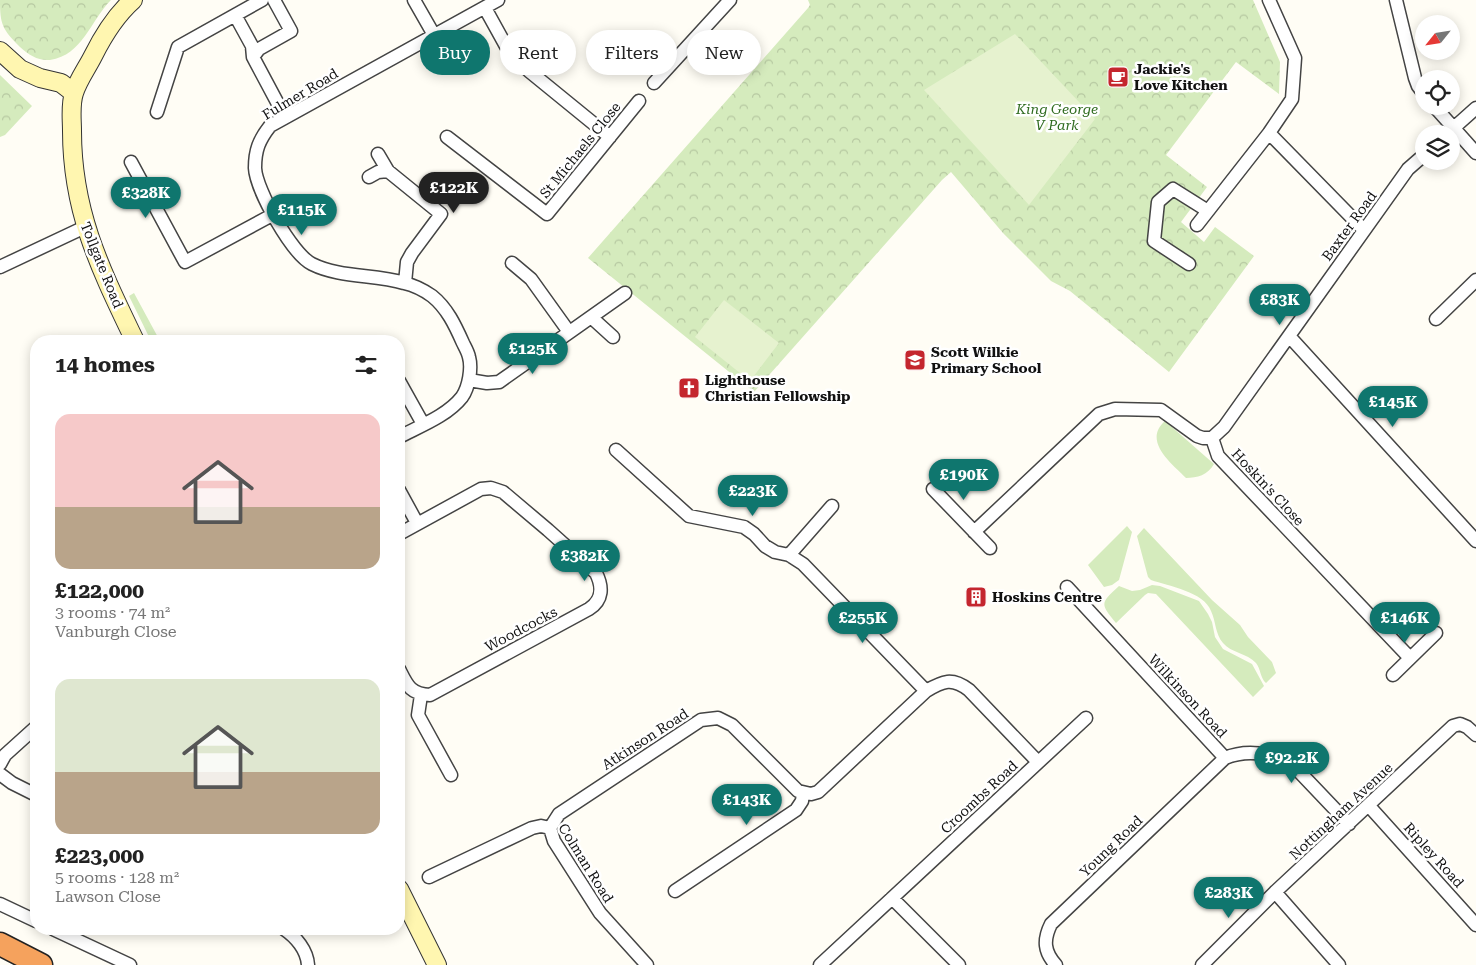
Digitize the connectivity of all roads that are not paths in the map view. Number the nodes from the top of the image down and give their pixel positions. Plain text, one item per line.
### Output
1 (133, 0) edge
2 (262, 0) edge
3 (274, 0) edge
4 (414, 0) edge
5 (498, 0) edge
6 (729, 0) edge
7 (1268, 0) edge
8 (1396, 0) edge
9 (484, 8) junction
10 (235, 15) junction
11 (431, 30) edge
12 (443, 30) edge
13 (420, 43) edge
14 (0, 51) edge
15 (252, 57) junction
16 (1415, 78) edge
17 (654, 83) dead end
18 (74, 93) junction
19 (639, 101) dead end
20 (1476, 108) edge
21 (157, 112) dead end
22 (285, 117) junction
23 (1457, 125) edge
24 (1269, 133) junction
25 (447, 137) dead end
26 (610, 137) junction
27 (1460, 140) edge
28 (378, 154) dead end
29 (1476, 154) edge
30 (131, 162) dead end
31 (1415, 163) edge
32 (388, 171) junction
33 (369, 177) dead end
34 (1208, 211) junction
35 (274, 214) junction
36 (1197, 225) dead end
37 (85, 227) junction
38 (1364, 230) junction
39 (512, 263) dead end
40 (1189, 264) dead end
41 (0, 267) edge
42 (1476, 280) edge
43 (405, 283) junction
44 (624, 293) dead end
45 (591, 317) junction
46 (1436, 319) dead end
47 (569, 332) junction
48 (132, 335) edge
49 (1289, 336) junction
50 (613, 337) dead end
51 (469, 380) junction
52 (405, 392) edge
53 (423, 424) junction
54 (405, 434) edge
55 (1212, 438) junction
56 (616, 450) dead end
57 (933, 489) dead end
58 (405, 502) edge
59 (832, 506) dead end
60 (416, 523) junction
61 (405, 530) edge
62 (974, 532) junction
63 (1476, 541) edge
64 (990, 548) dead end
65 (789, 555) junction
66 (1066, 587) dead end
67 (1436, 633) dead end
68 (1410, 658) junction
69 (1392, 675) dead end
70 (405, 678) edge
71 (926, 691) junction
72 (421, 694) junction
73 (1086, 718) dead end
74 (30, 732) edge
75 (1476, 735) edge
76 (1225, 758) junction
77 (1038, 762) junction
78 (0, 764) edge
79 (0, 774) edge
80 (451, 776) dead end
81 (30, 792) edge
82 (803, 793) junction
83 (1369, 806) junction
84 (1349, 824) junction
85 (550, 828) junction
86 (429, 877) dead end
87 (675, 891) dead end
88 (1275, 892) junction
89 (892, 898) junction
90 (405, 901) edge
91 (0, 904) edge
92 (30, 918) edge
93 (1476, 925) edge
94 (65, 935) edge
95 (293, 935) edge
96 (0, 944) edge
97 (38, 963) edge
98 (130, 965) edge
99 (308, 965) edge
100 (437, 965) edge
101 (646, 965) edge
102 (820, 965) edge
103 (959, 965) edge
104 (1056, 965) edge
105 (1202, 965) edge
106 (1339, 965) edge

1 - 18 street
2 - 10 street
3 - 15 street
4 - 11 street
5 - 9 street, Fulmer Road
6 - 17 street
7 - 24 street
8 - 16 street
9 - 12 street, Fulmer Road
9 - 26 street
10 - 15 street
10 - 21 street
13 - 22 street, Fulmer Road
14 - 18 street
15 - 22 street
18 - 37 street, Tollgate Road
19 - 26 street, St Michaels Close
20 - 23 street
22 - 35 street, Fulmer Road
24 - 34 street
24 - 38 street
25 - 26 street, St Michaels Close
27 - 29 street
28 - 32 street
30 - 35 street
31 - 38 street, Baxter Road
32 - 33 street
32 - 43 street
34 - 36 street
34 - 40 street
35 - 43 street, Fulmer Road
37 - 41 street
37 - 48 street, Tollgate Road
38 - 49 street, Baxter Road
39 - 47 street
42 - 46 street
43 - 51 street, Fulmer Road
44 - 45 street
45 - 47 street
45 - 50 street
47 - 51 street
49 - 55 street, Baxter Road
49 - 63 street
51 - 53 street, Fulmer Road
52 - 53 street
53 - 54 street, Fulmer Road
55 - 62 street
55 - 68 street, Hoskin's Close
56 - 65 street
57 - 62 street
58 - 60 street
59 - 65 street
60 - 61 street, Woodcocks
60 - 72 street, Woodcocks
62 - 64 street
65 - 71 street
66 - 76 street, Wilkinson Road
67 - 68 street
68 - 69 street
70 - 72 street
71 - 77 street
71 - 82 street
72 - 80 street
73 - 77 street, Croombs Road
74 - 78 street
75 - 83 street, Nottingham Avenue
76 - 84 street, Wilkinson Road
76 - 104 street, Young Road
77 - 89 street, Croombs Road
79 - 81 street
82 - 85 street, Atkinson Road
82 - 87 street
83 - 84 street, Nottingham Avenue
83 - 93 street, Ripley Road
84 - 88 street, Nottingham Avenue
85 - 86 street, Colman Road
85 - 101 street, Colman Road
88 - 105 street, Nottingham Avenue
88 - 106 street
89 - 102 street, Croombs Road
89 - 103 street
90 - 100 street
91 - 92 street
94 - 98 street
95 - 99 street
96 - 97 highway

